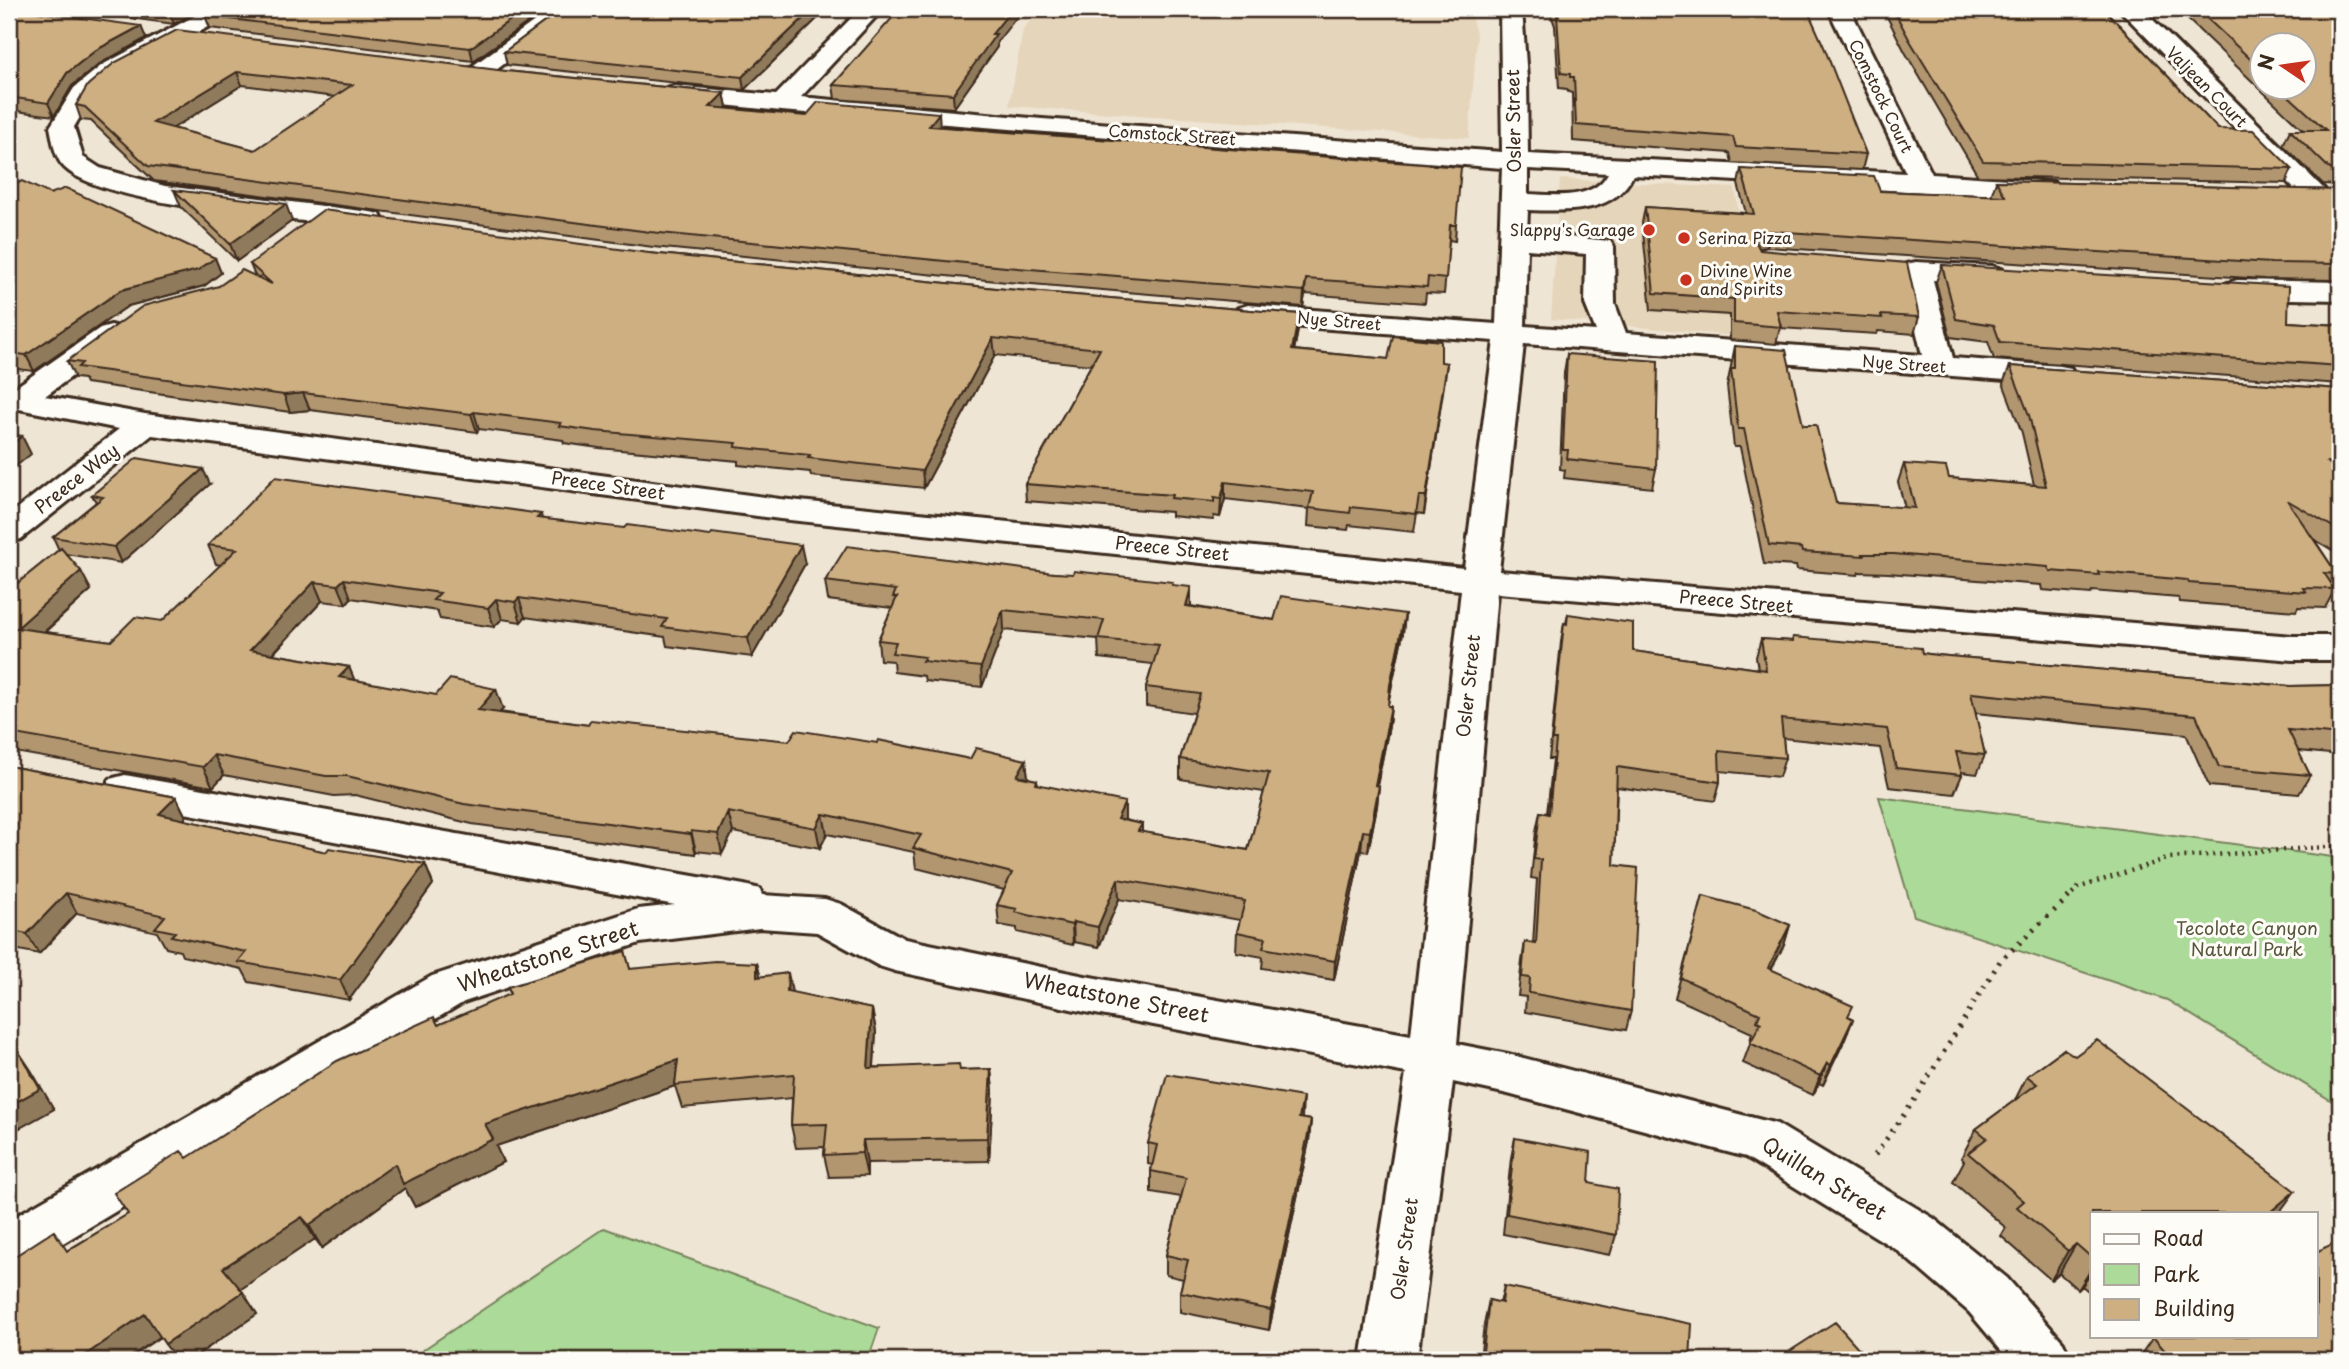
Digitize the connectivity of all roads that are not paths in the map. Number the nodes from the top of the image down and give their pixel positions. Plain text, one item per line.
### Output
1 (224, 9) edge
2 (565, 9) edge
3 (872, 9) edge
4 (1511, 9) edge
5 (1839, 9) edge
6 (2130, 9) edge
7 (137, 29) edge
8 (176, 35) junction
9 (217, 40) edge
10 (452, 68) edge
11 (479, 72) junction
12 (507, 75) edge
13 (658, 91) edge
14 (781, 104) junction
15 (1514, 161) junction
16 (1623, 168) junction
17 (1924, 184) junction
18 (2071, 189) edge
19 (2274, 194) edge
20 (2328, 195) edge
21 (323, 214) junction
22 (1514, 221) junction
23 (392, 223) edge
24 (291, 238) edge
25 (2014, 276) edge
26 (2208, 288) edge
27 (2340, 291) edge
28 (1215, 311) edge
29 (128, 322) edge
30 (1510, 336) junction
31 (1615, 343) junction
32 (1940, 366) junction
33 (2092, 378) edge
34 (14, 399) edge
35 (145, 424) junction
36 (9, 532) edge
37 (1480, 580) junction
38 (2340, 648) edge
39 (90, 782) edge
40 (825, 916) junction
41 (1432, 1058) junction
42 (9, 1247) edge
43 (1389, 1360) edge
44 (2043, 1360) edge

1 - 8 street
2 - 11 street
3 - 14 street
4 - 15 street, Osler Street
5 - 17 street, Comstock Court
6 - 20 street, Valjean Court
7 - 8 street
8 - 9 street
8 - 21 street
10 - 11 street
11 - 12 street
13 - 14 street, Comstock Street
14 - 15 street, Comstock Street
15 - 16 street, Comstock Street
15 - 22 street, Osler Street
16 - 17 street, Comstock Street
16 - 22 street
17 - 18 street, Comstock Street
19 - 20 street
21 - 23 street
21 - 24 street
22 - 30 street, Osler Street
22 - 31 street
25 - 32 street
26 - 27 street
28 - 30 street, Nye Street
29 - 34 street
30 - 31 street, Nye Street
30 - 37 street, Osler Street
31 - 32 street, Nye Street
32 - 33 street, Nye Street
34 - 35 street, Preece Street
35 - 36 street, Preece Way
35 - 37 street, Preece Street
37 - 38 street, Preece Street
37 - 41 street, Osler Street
39 - 40 street
40 - 41 street, Wheatstone Street
40 - 42 street, Wheatstone Street
41 - 43 street, Osler Street
41 - 44 street, Quillan Street

